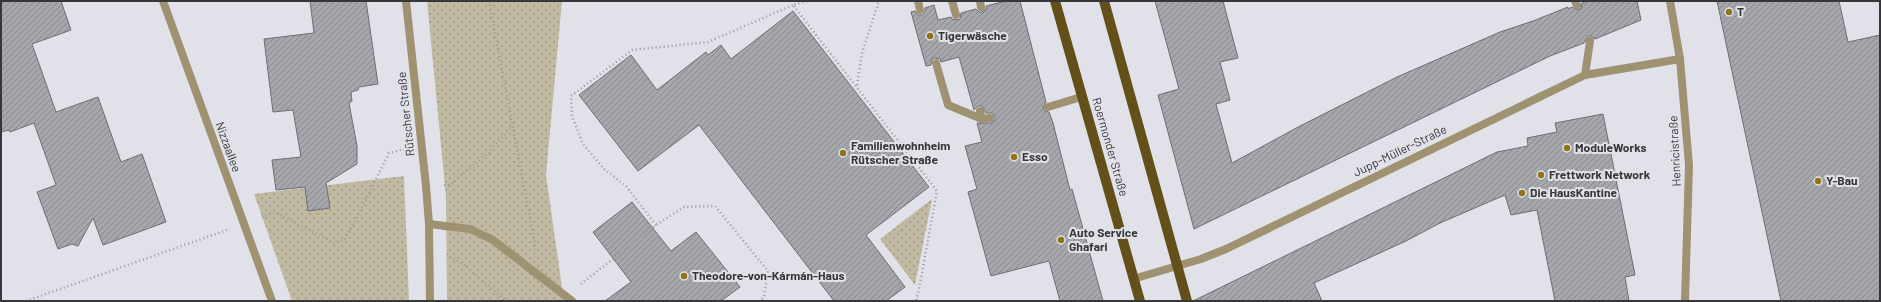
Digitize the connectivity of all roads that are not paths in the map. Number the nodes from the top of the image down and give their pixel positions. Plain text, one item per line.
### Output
1 (163, 1) edge
2 (406, 1) edge
3 (918, 1) edge
4 (952, 1) edge
5 (1055, 1) edge
6 (1104, 1) edge
7 (1670, 1) edge
8 (920, 10) dead end
9 (956, 15) dead end
10 (1590, 41) dead end
11 (1680, 59) junction
12 (936, 63) dead end
13 (1585, 75) junction
14 (1081, 96) junction
15 (1048, 107) dead end
16 (984, 116) dead end
17 (429, 224) junction
18 (1178, 267) junction
19 (1133, 279) junction
20 (570, 298) edge
21 (272, 301) edge
22 (430, 301) edge
23 (1140, 301) edge
24 (1187, 301) edge
25 (1685, 301) edge

1 - 21 street, Nizzaallee
2 - 17 street, Rütscher Straße
3 - 8 street
4 - 9 street
5 - 14 main road, Roermonder Straße
6 - 18 main road
7 - 11 street, Henricistraße
10 - 13 street
11 - 13 street, Jupp-Müller-Straße
11 - 25 street, Henricistraße
12 - 16 street
13 - 18 street, Jupp-Müller-Straße
14 - 15 street
14 - 19 main road, Roermonder Straße
17 - 20 street
17 - 22 street, Rütscher Straße
18 - 19 street, Jupp-Müller-Straße
18 - 24 main road
19 - 23 main road, Roermonder Straße

